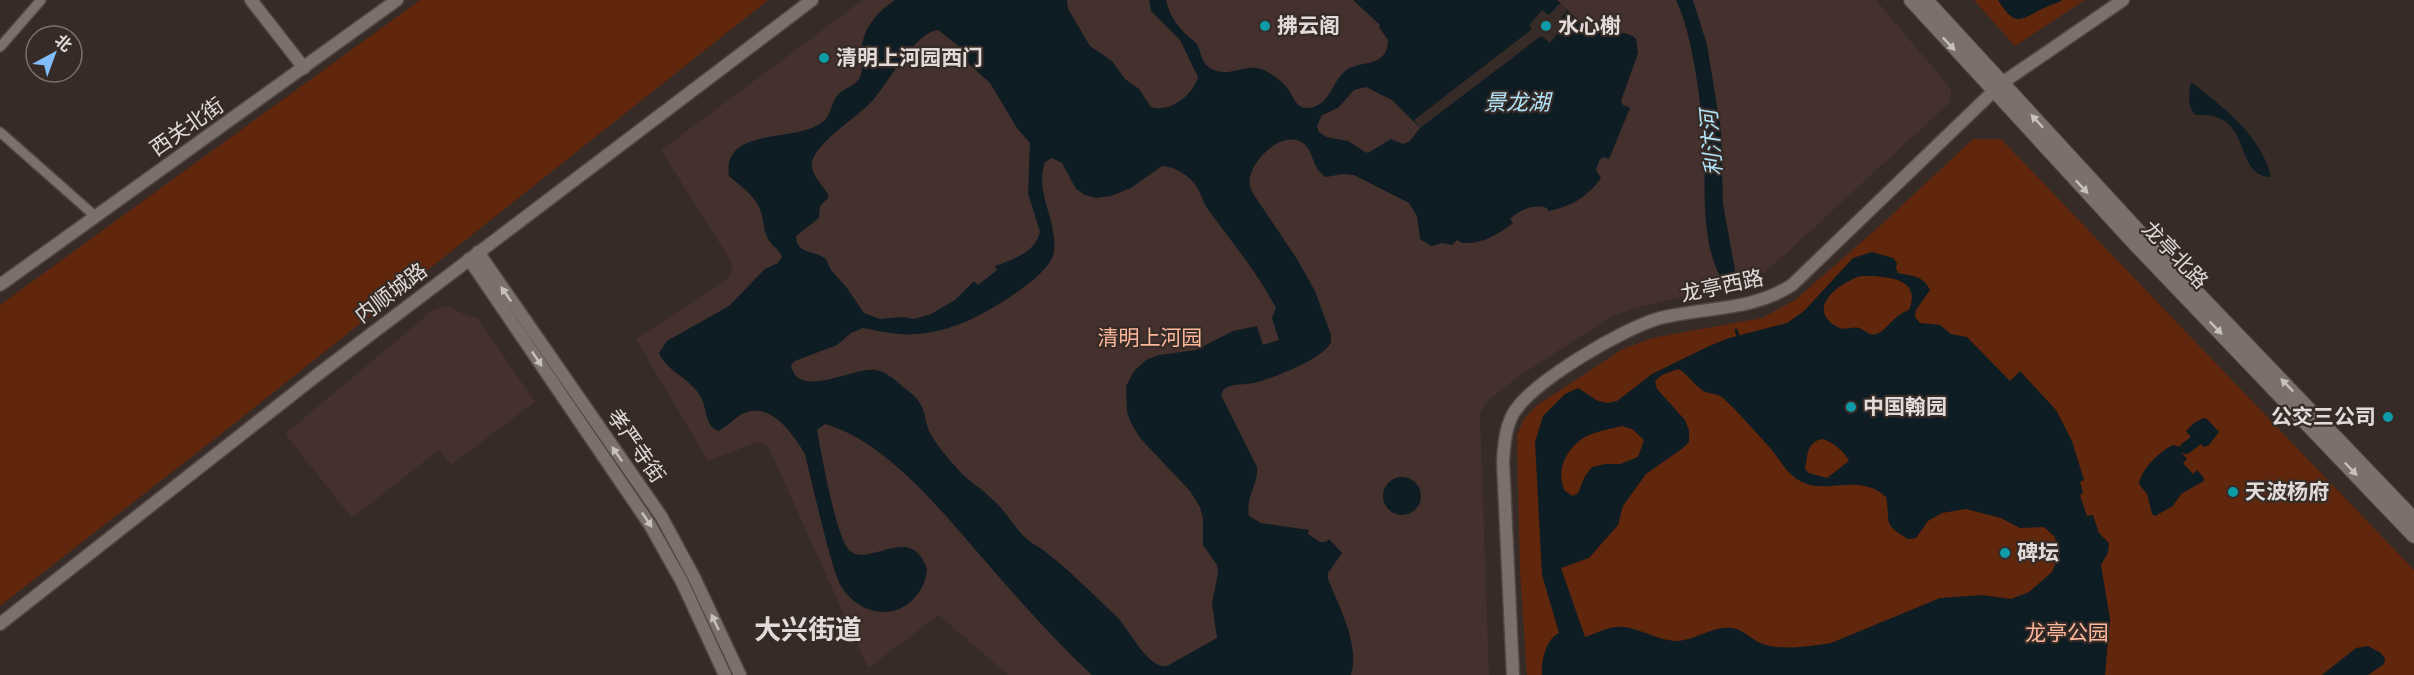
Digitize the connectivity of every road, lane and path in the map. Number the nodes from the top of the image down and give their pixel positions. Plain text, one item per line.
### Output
1 (41, 0) edge
2 (251, 0) edge
3 (397, 0) edge
4 (812, 0) edge
5 (1911, 0) edge
6 (1926, 0) edge
7 (2122, 0) edge
8 (0, 47) edge
9 (304, 68) junction
10 (1998, 87) junction
11 (0, 132) edge
12 (95, 216) junction
13 (473, 256) junction
14 (0, 285) edge
15 (2414, 519) edge
16 (2414, 536) edge
17 (0, 624) edge
18 (725, 675) edge
19 (740, 675) edge
20 (1513, 675) edge

1 - 8 street
2 - 9 street
3 - 9 street, 西关北街
4 - 13 street, 内顺城路
5 -> 10 main road, 龙亭北路
6 - 10 main road, 龙亭北路
7 - 10 street, 龙亭西路
9 - 12 street, 西关北街
15 -> 10 main road, 龙亭北路
10 -> 16 main road, 龙亭北路
10 - 20 street, 龙亭西路
11 - 12 street
12 - 14 street, 西关北街
13 - 17 street, 内顺城路
13 -> 18 street, 孝严寺街
19 -> 13 street, 孝严寺街

